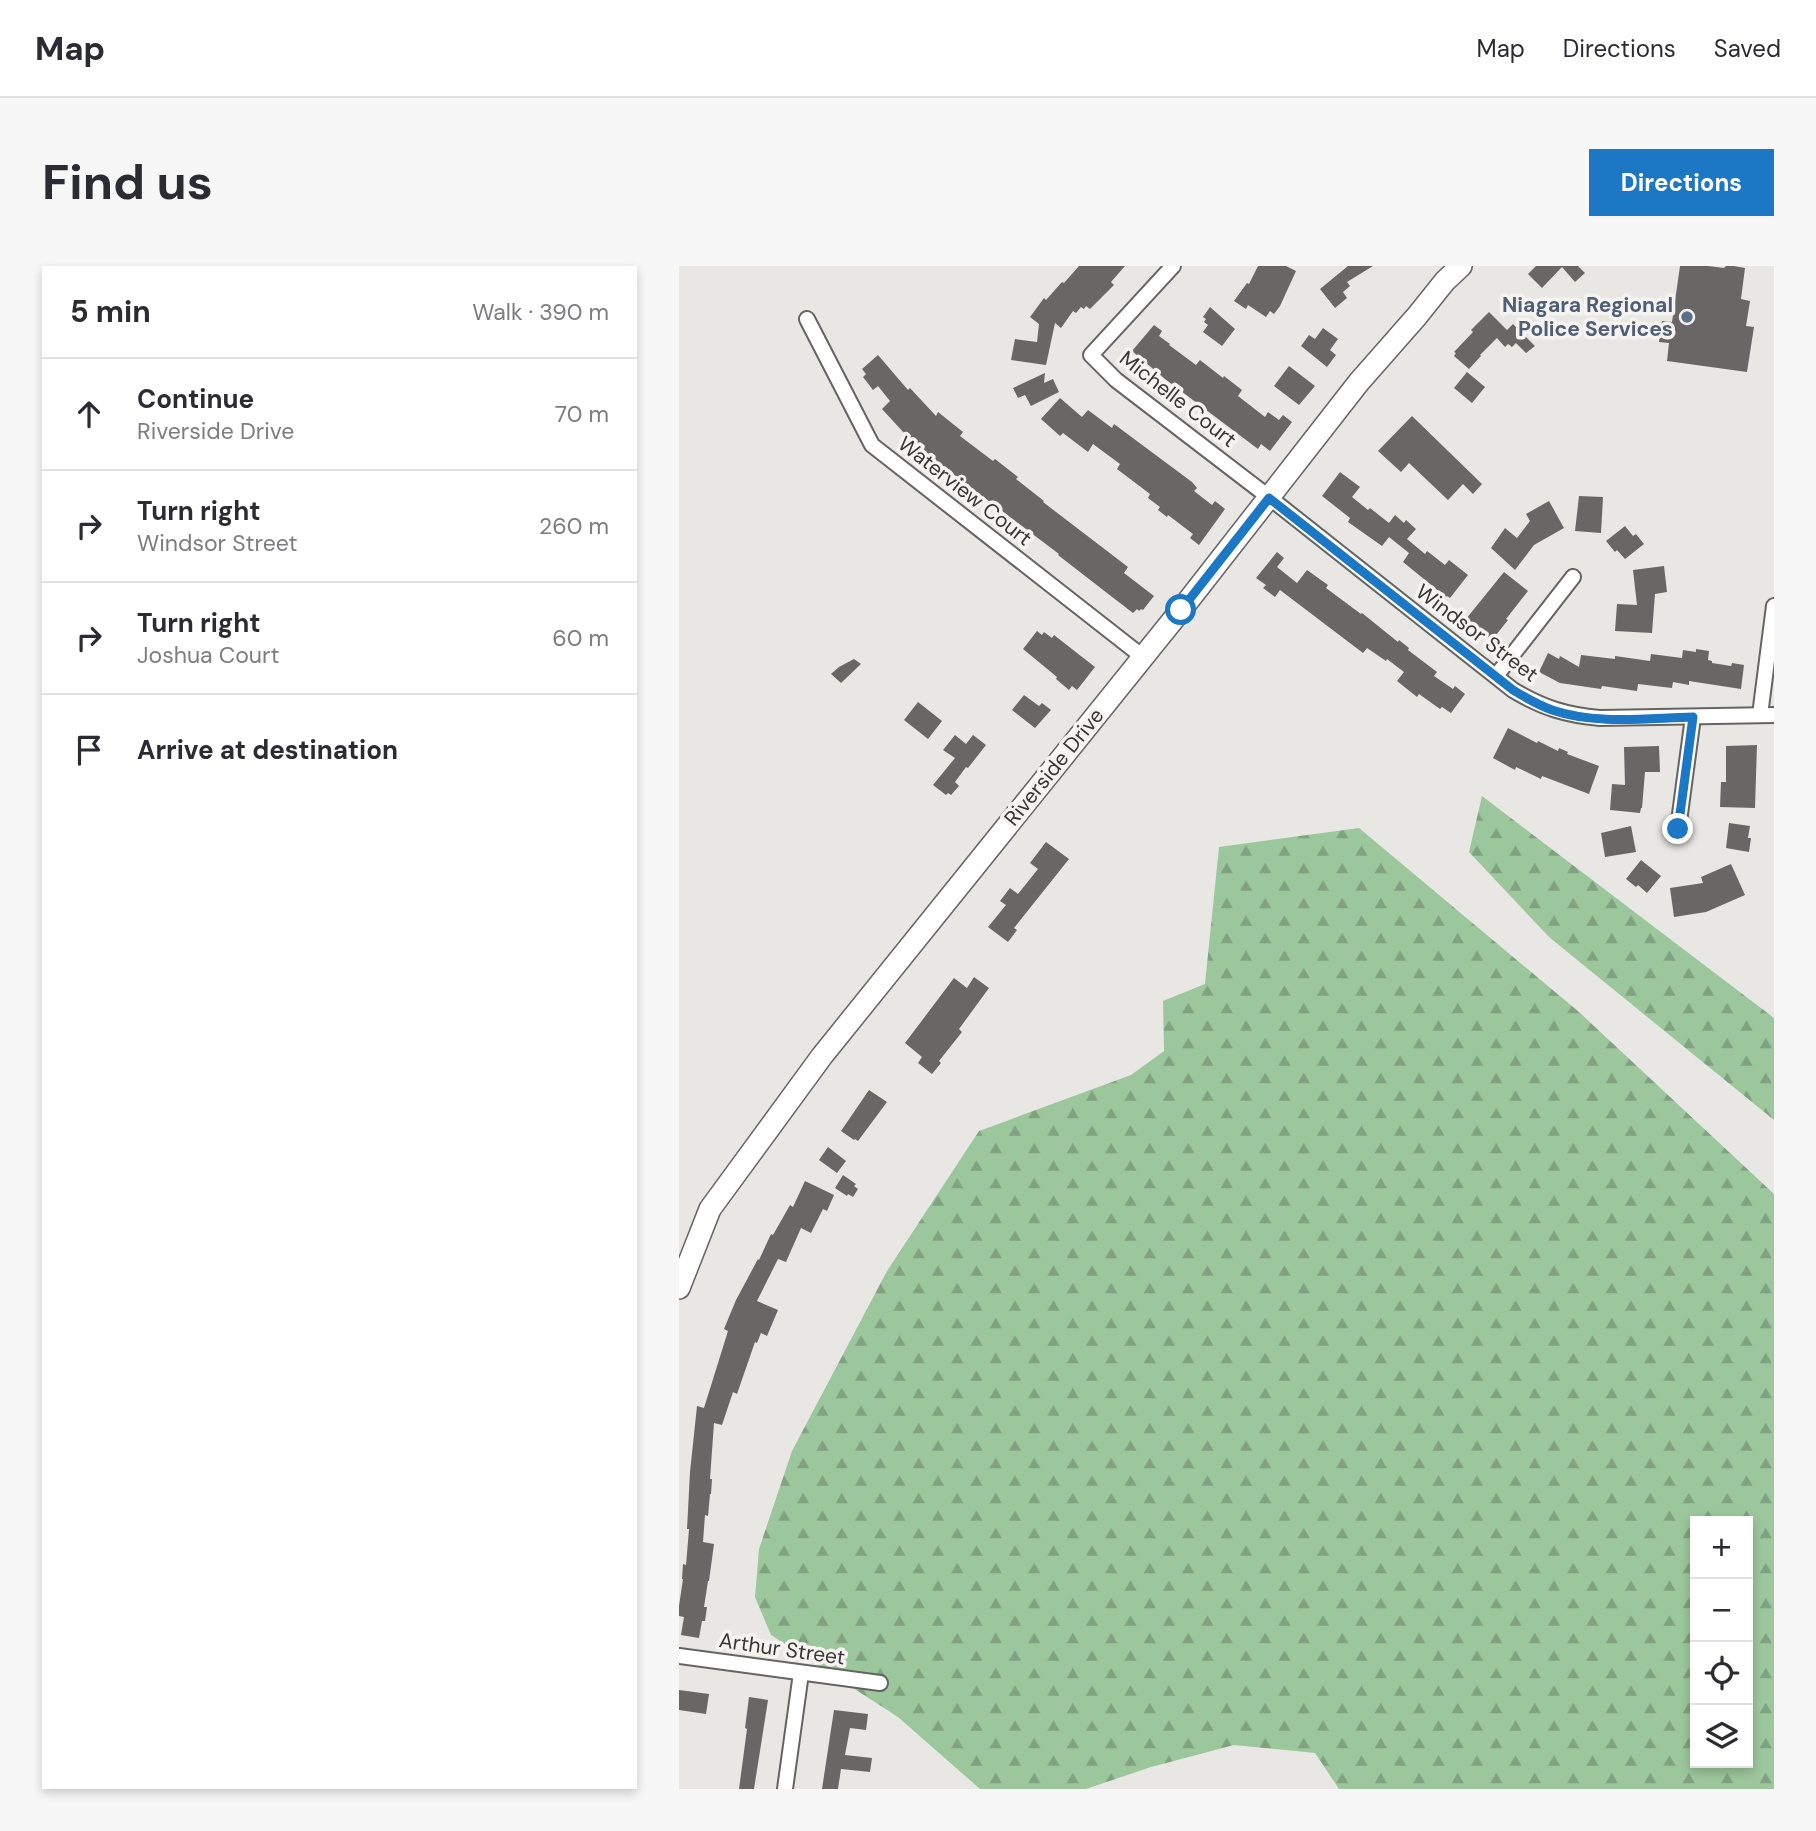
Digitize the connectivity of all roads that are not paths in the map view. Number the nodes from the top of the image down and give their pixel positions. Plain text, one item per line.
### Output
1 (1173, 266) edge
2 (1461, 266) edge
3 (807, 319) dead end
4 (1269, 498) junction
5 (1573, 577) dead end
6 (1774, 606) edge
7 (1143, 657) junction
8 (1496, 676) junction
9 (1767, 715) edge
10 (1693, 717) junction
11 (1678, 829) dead end
12 (679, 1288) edge
13 (679, 1656) edge
14 (801, 1674) junction
15 (880, 1683) dead end
16 (785, 1789) edge

1 - 4 street, Michelle Court
2 - 4 main road, Riverside Drive
3 - 7 street, Waterview Court
4 - 7 main road, Riverside Drive
4 - 8 street, Windsor Street
5 - 8 street
6 - 9 street
7 - 12 main road, Riverside Drive
8 - 10 street, Windsor Street
9 - 10 street, Windsor Street
10 - 11 street
13 - 14 street, Arthur Street
14 - 15 street, Arthur Street
14 - 16 street

